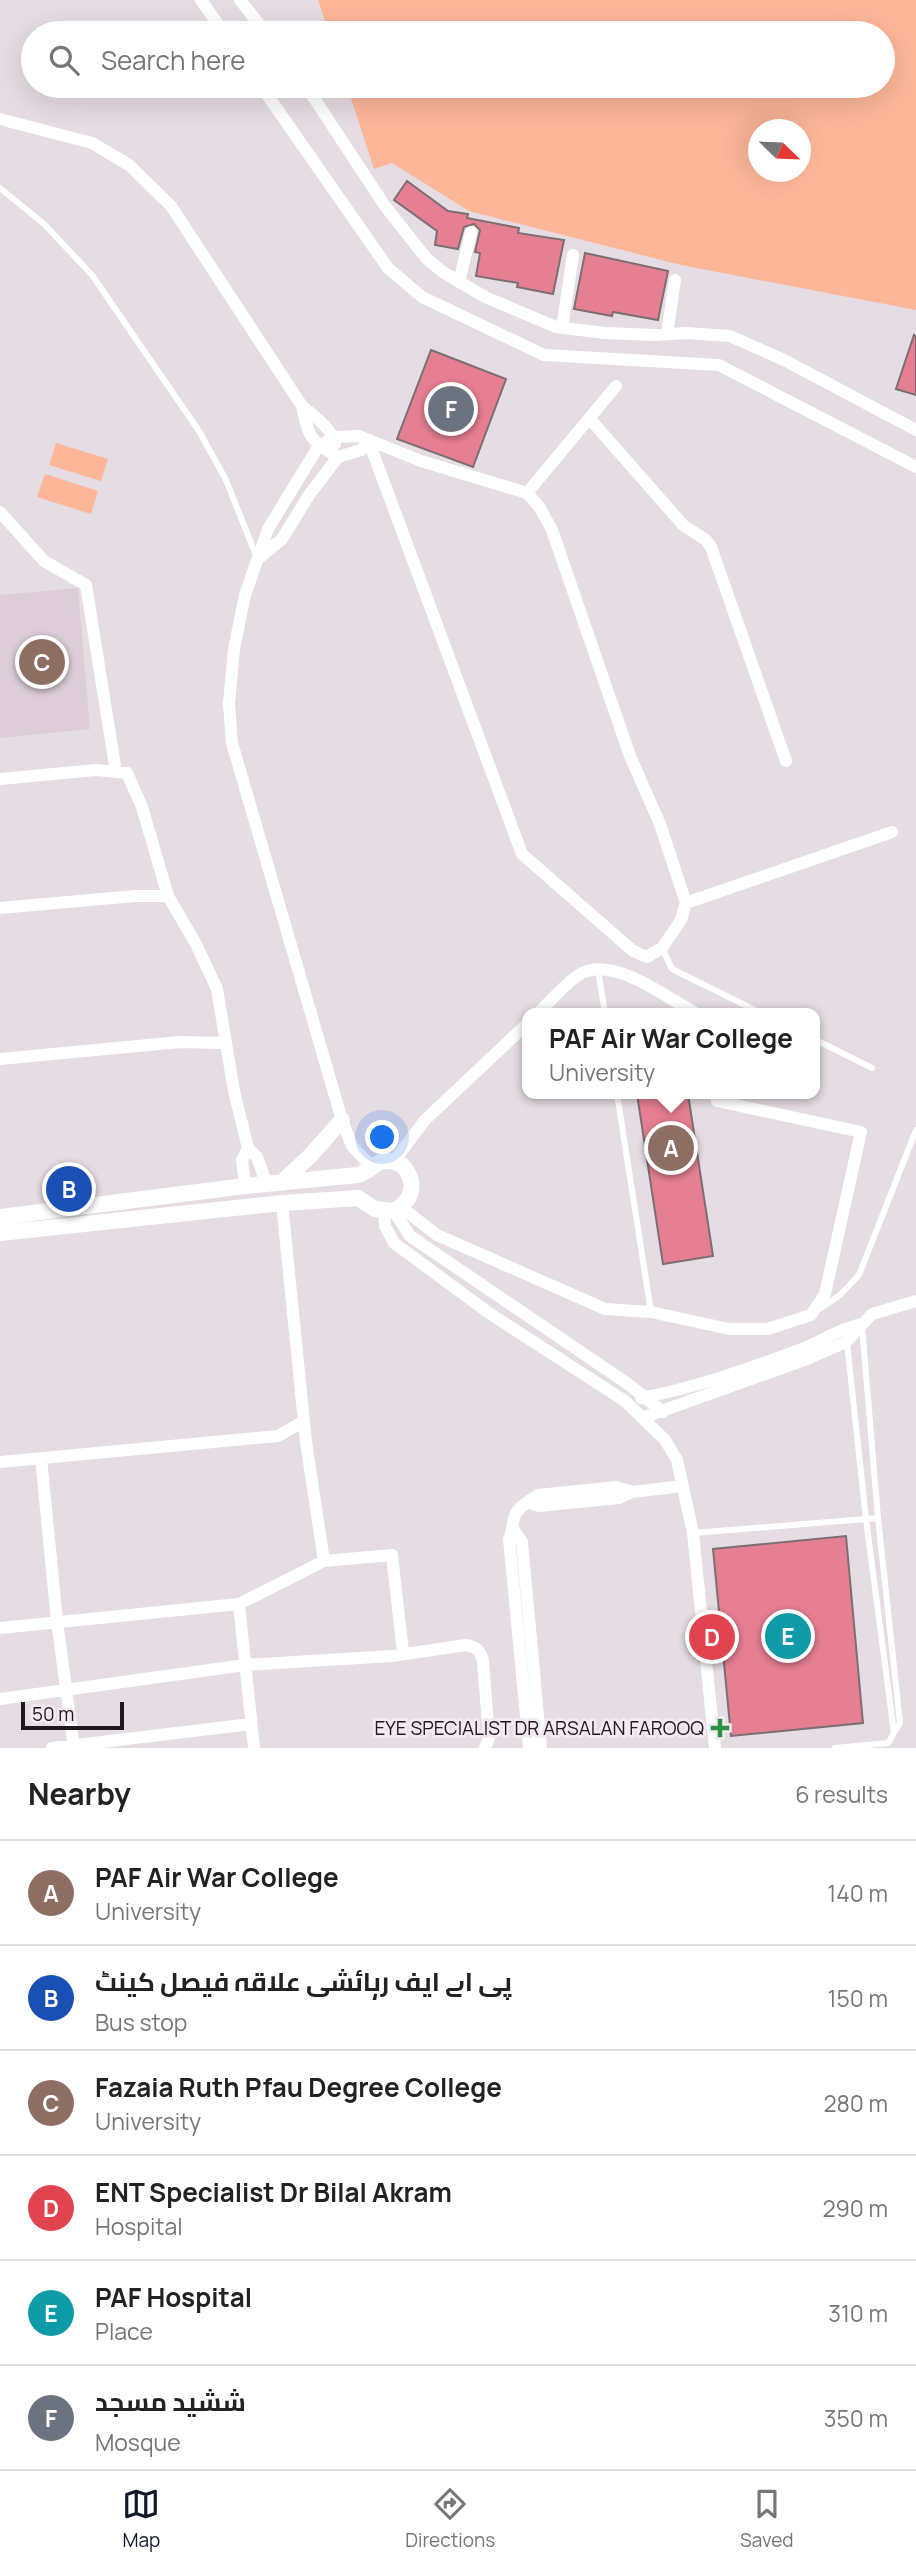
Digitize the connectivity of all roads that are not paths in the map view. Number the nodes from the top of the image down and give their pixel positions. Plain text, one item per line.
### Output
1 (201, 0) edge
2 (240, 0) edge
3 (216, 21) edge
4 (257, 21) edge
5 (269, 98) edge
6 (314, 98) edge
7 (0, 119) edge
8 (0, 188) edge
9 (471, 232) dead end
10 (573, 255) dead end
11 (675, 280) dead end
12 (459, 282) junction
13 (562, 328) junction
14 (667, 334) junction
15 (616, 386) dead end
16 (302, 406) junction
17 (590, 419) junction
18 (916, 430) edge
19 (334, 437) junction
20 (369, 442) junction
21 (318, 447) junction
22 (338, 457) junction
23 (916, 467) edge
24 (527, 493) junction
25 (0, 512) edge
26 (258, 559) junction
27 (786, 761) dead end
28 (116, 772) junction
29 (0, 779) edge
30 (892, 832) dead end
31 (168, 896) junction
32 (685, 903) junction
33 (0, 908) edge
34 (662, 948) junction
35 (598, 968) junction
36 (543, 1008) edge
37 (603, 1008) edge
38 (686, 1008) edge
39 (751, 1008) edge
40 (522, 1028) edge
41 (225, 1043) junction
42 (820, 1043) edge
43 (0, 1059) edge
44 (872, 1068) dead end
45 (618, 1099) edge
46 (717, 1099) edge
47 (342, 1120) junction
48 (916, 1130) edge
49 (248, 1148) junction
50 (394, 1161) junction
51 (371, 1166) junction
52 (274, 1184) junction
53 (245, 1186) junction
54 (190, 1194) junction
55 (282, 1203) junction
56 (393, 1210) junction
57 (194, 1213) junction
58 (0, 1217) edge
59 (0, 1233) edge
60 (916, 1301) edge
61 (650, 1312) junction
62 (811, 1315) junction
63 (862, 1324) junction
64 (843, 1328) junction
65 (846, 1342) junction
66 (646, 1397) junction
67 (625, 1401) junction
68 (663, 1412) junction
69 (642, 1418) junction
70 (304, 1421) junction
71 (41, 1458) junction
72 (0, 1462) edge
73 (683, 1486) junction
74 (878, 1518) junction
75 (866, 1519) junction
76 (514, 1530) junction
77 (693, 1533) junction
78 (324, 1561) junction
79 (239, 1604) junction
80 (57, 1621) junction
81 (0, 1628) edge
82 (403, 1653) junction
83 (245, 1665) junction
84 (65, 1691) junction
85 (0, 1699) edge
86 (251, 1724) junction
87 (894, 1734) junction
88 (74, 1747) edge
89 (52, 1748) edge
90 (254, 1748) edge
91 (485, 1748) edge
92 (529, 1748) edge
93 (541, 1748) edge
94 (715, 1748) edge
95 (835, 1748) edge

1 - 3 street
2 - 4 street
5 - 23 street
6 - 12 street
7 - 16 street
8 - 26 lane
9 - 12 street
10 - 13 street
11 - 14 street
12 - 13 street
13 - 14 street
14 - 18 street
15 - 17 street
16 - 19 street
16 - 21 street
17 - 24 street
17 - 27 street
19 - 20 street
19 - 21 street
19 - 22 street
20 - 22 street
20 - 24 street
20 - 34 street
21 - 22 street
21 - 26 street
22 - 26 street
24 - 32 street
25 - 28 street
26 - 47 street
28 - 29 street
28 - 31 street
30 - 32 street
31 - 33 street
31 - 41 street
32 - 34 street
34 - 39 lane
35 - 36 street
35 - 37 lane
35 - 38 street
40 - 50 street
41 - 43 street
41 - 49 street
42 - 44 lane
45 - 61 lane
46 - 62 street
47 - 51 street
47 - 52 street
48 - 62 lane
49 - 52 street
49 - 53 street
50 - 51 street
50 - 56 street
51 - 52 street
52 - 53 street
53 - 54 street
54 - 57 street
54 - 58 street
55 - 56 street
55 - 57 street
55 - 70 street
56 - 61 street
56 - 66 street
56 - 67 street
57 - 59 street
60 - 63 street
61 - 62 street
63 - 64 street
63 - 65 street
63 - 74 lane
64 - 65 lane
64 - 66 street
65 - 68 street
65 - 75 lane
66 - 67 street
66 - 68 street
67 - 69 street
68 - 69 street
69 - 73 street
70 - 71 street
70 - 78 street
71 - 72 street
71 - 80 street
73 - 76 street
73 - 77 street
74 - 75 lane
74 - 87 lane
75 - 77 lane
75 - 87 lane
76 - 92 street
76 - 93 street
77 - 94 street
78 - 79 street
78 - 82 street
79 - 80 street
79 - 83 street
80 - 81 street
80 - 84 street
82 - 83 street
82 - 91 street
83 - 84 street
83 - 86 street
84 - 85 street
84 - 88 street
86 - 88 street
86 - 90 street
87 - 95 lane
88 - 89 street

